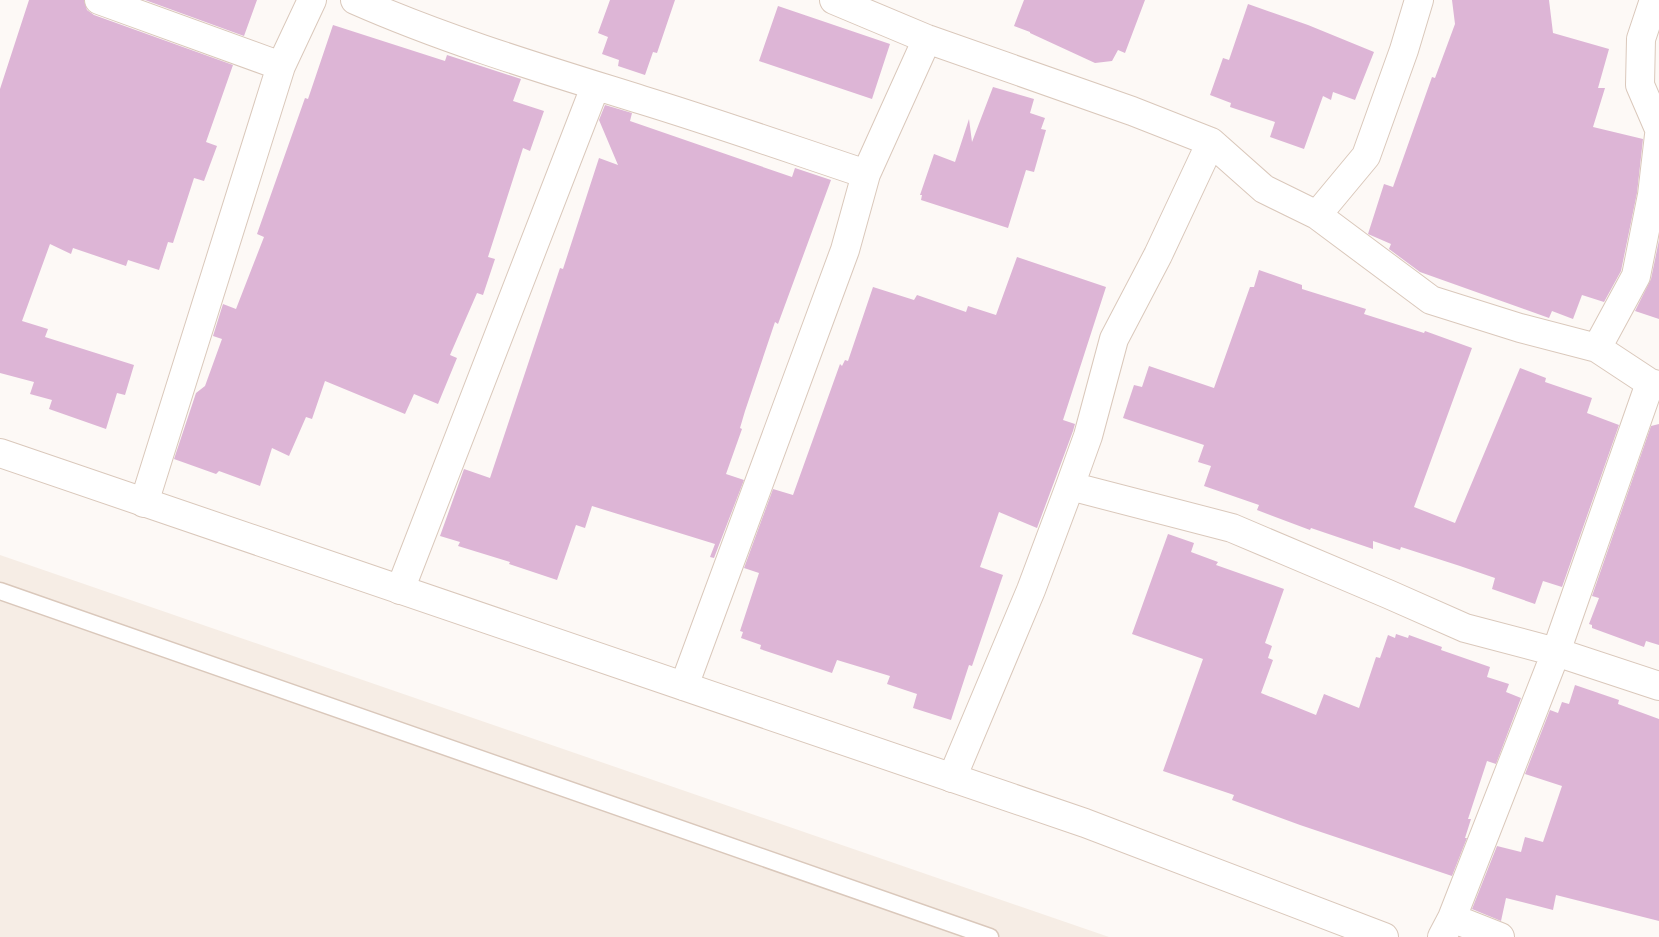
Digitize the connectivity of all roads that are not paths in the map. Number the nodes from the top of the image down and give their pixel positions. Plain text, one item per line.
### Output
1 (99, 0) edge
2 (312, 0) edge
3 (355, 0) edge
4 (834, 0) edge
5 (1419, 0) edge
6 (1654, 0) edge
7 (927, 39) junction
8 (281, 66) junction
9 (595, 87) junction
10 (1659, 129) edge
11 (1659, 134) edge
12 (1211, 142) junction
13 (866, 174) junction
14 (1317, 215) junction
15 (1597, 348) junction
16 (1655, 384) edge
17 (0, 453) edge
18 (1070, 486) junction
19 (144, 503) junction
20 (400, 590) junction
21 (0, 591) edge
22 (1556, 652) junction
23 (684, 686) junction
24 (1659, 686) edge
25 (952, 778) junction
26 (1447, 928) edge
27 (990, 937) edge
28 (1384, 937) edge
29 (1500, 937) edge

1 - 8 street
2 - 8 street
3 - 9 street
4 - 7 street
5 - 14 street
6 - 10 street
7 - 12 street
7 - 13 street
8 - 19 street
9 - 13 street
9 - 20 street
11 - 15 street
12 - 14 street
12 - 18 street
13 - 23 street
14 - 15 street
15 - 16 street
16 - 22 street
17 - 19 street
18 - 22 street
18 - 25 street
19 - 20 street
20 - 23 street
21 - 27 lane
22 - 24 street
22 - 26 street
23 - 25 street
25 - 28 street
26 - 29 street

